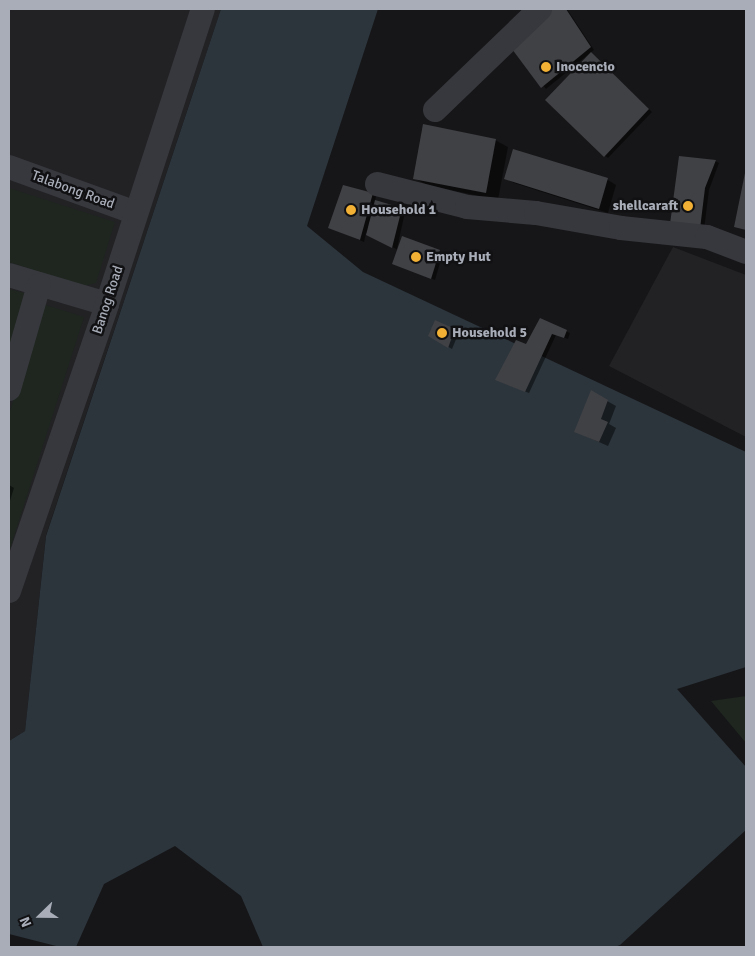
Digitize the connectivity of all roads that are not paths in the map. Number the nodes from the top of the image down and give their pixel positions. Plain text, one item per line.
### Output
1 (203, 9) edge
2 (540, 9) edge
3 (435, 110) dead end
4 (9, 166) edge
5 (377, 184) dead end
6 (136, 213) junction
7 (746, 252) edge
8 (9, 275) edge
9 (39, 285) junction
10 (107, 304) junction
11 (9, 389) edge
12 (9, 591) edge

1 - 6 street, Banog Road
2 - 3 street
4 - 6 street, Talabong Road
5 - 7 street
6 - 10 street, Banog Road
8 - 9 street
9 - 10 street
9 - 11 street
10 - 12 street, Banog Road

